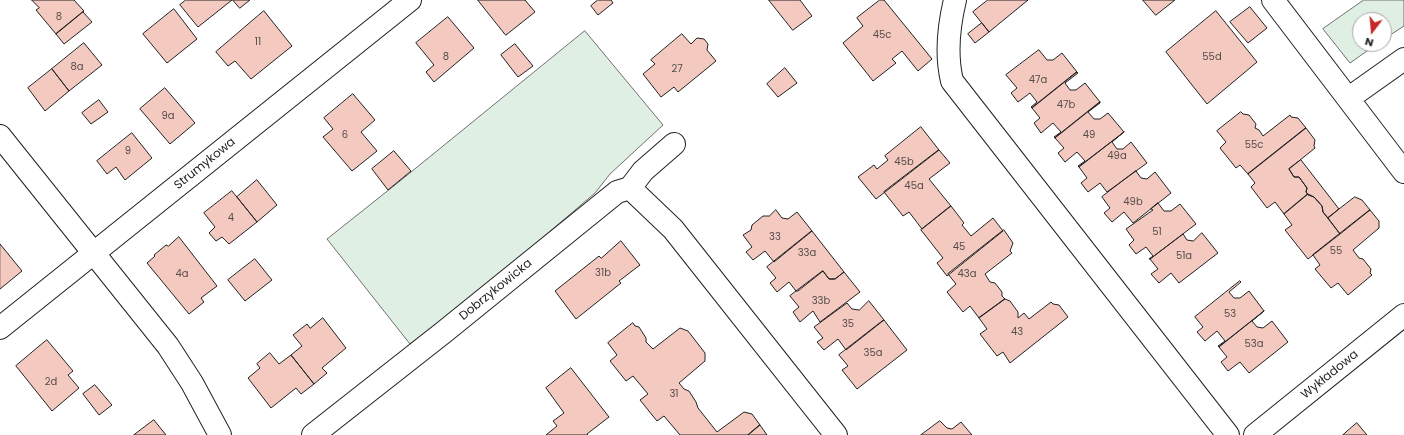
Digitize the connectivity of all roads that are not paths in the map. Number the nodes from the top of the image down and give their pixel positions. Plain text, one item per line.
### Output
1 (410, 0) edge
2 (955, 0) edge
3 (1272, 0) edge
4 (1404, 59) edge
5 (1349, 98) junction
6 (0, 136) edge
7 (674, 144) dead end
8 (1404, 172) edge
9 (630, 188) junction
10 (94, 252) junction
11 (1404, 315) edge
12 (0, 328) edge
13 (220, 435) edge
14 (313, 435) edge
15 (836, 435) edge
16 (1228, 435) edge
17 (1255, 435) edge

1 - 10 street, Strumykowa
2 - 16 street
3 - 5 street
4 - 5 street
5 - 8 street
6 - 10 street
7 - 9 street, Dobrzykowicka
9 - 14 street, Dobrzykowicka
9 - 15 street
10 - 12 street, Strumykowa
10 - 13 street
11 - 17 street, Wykładowa

